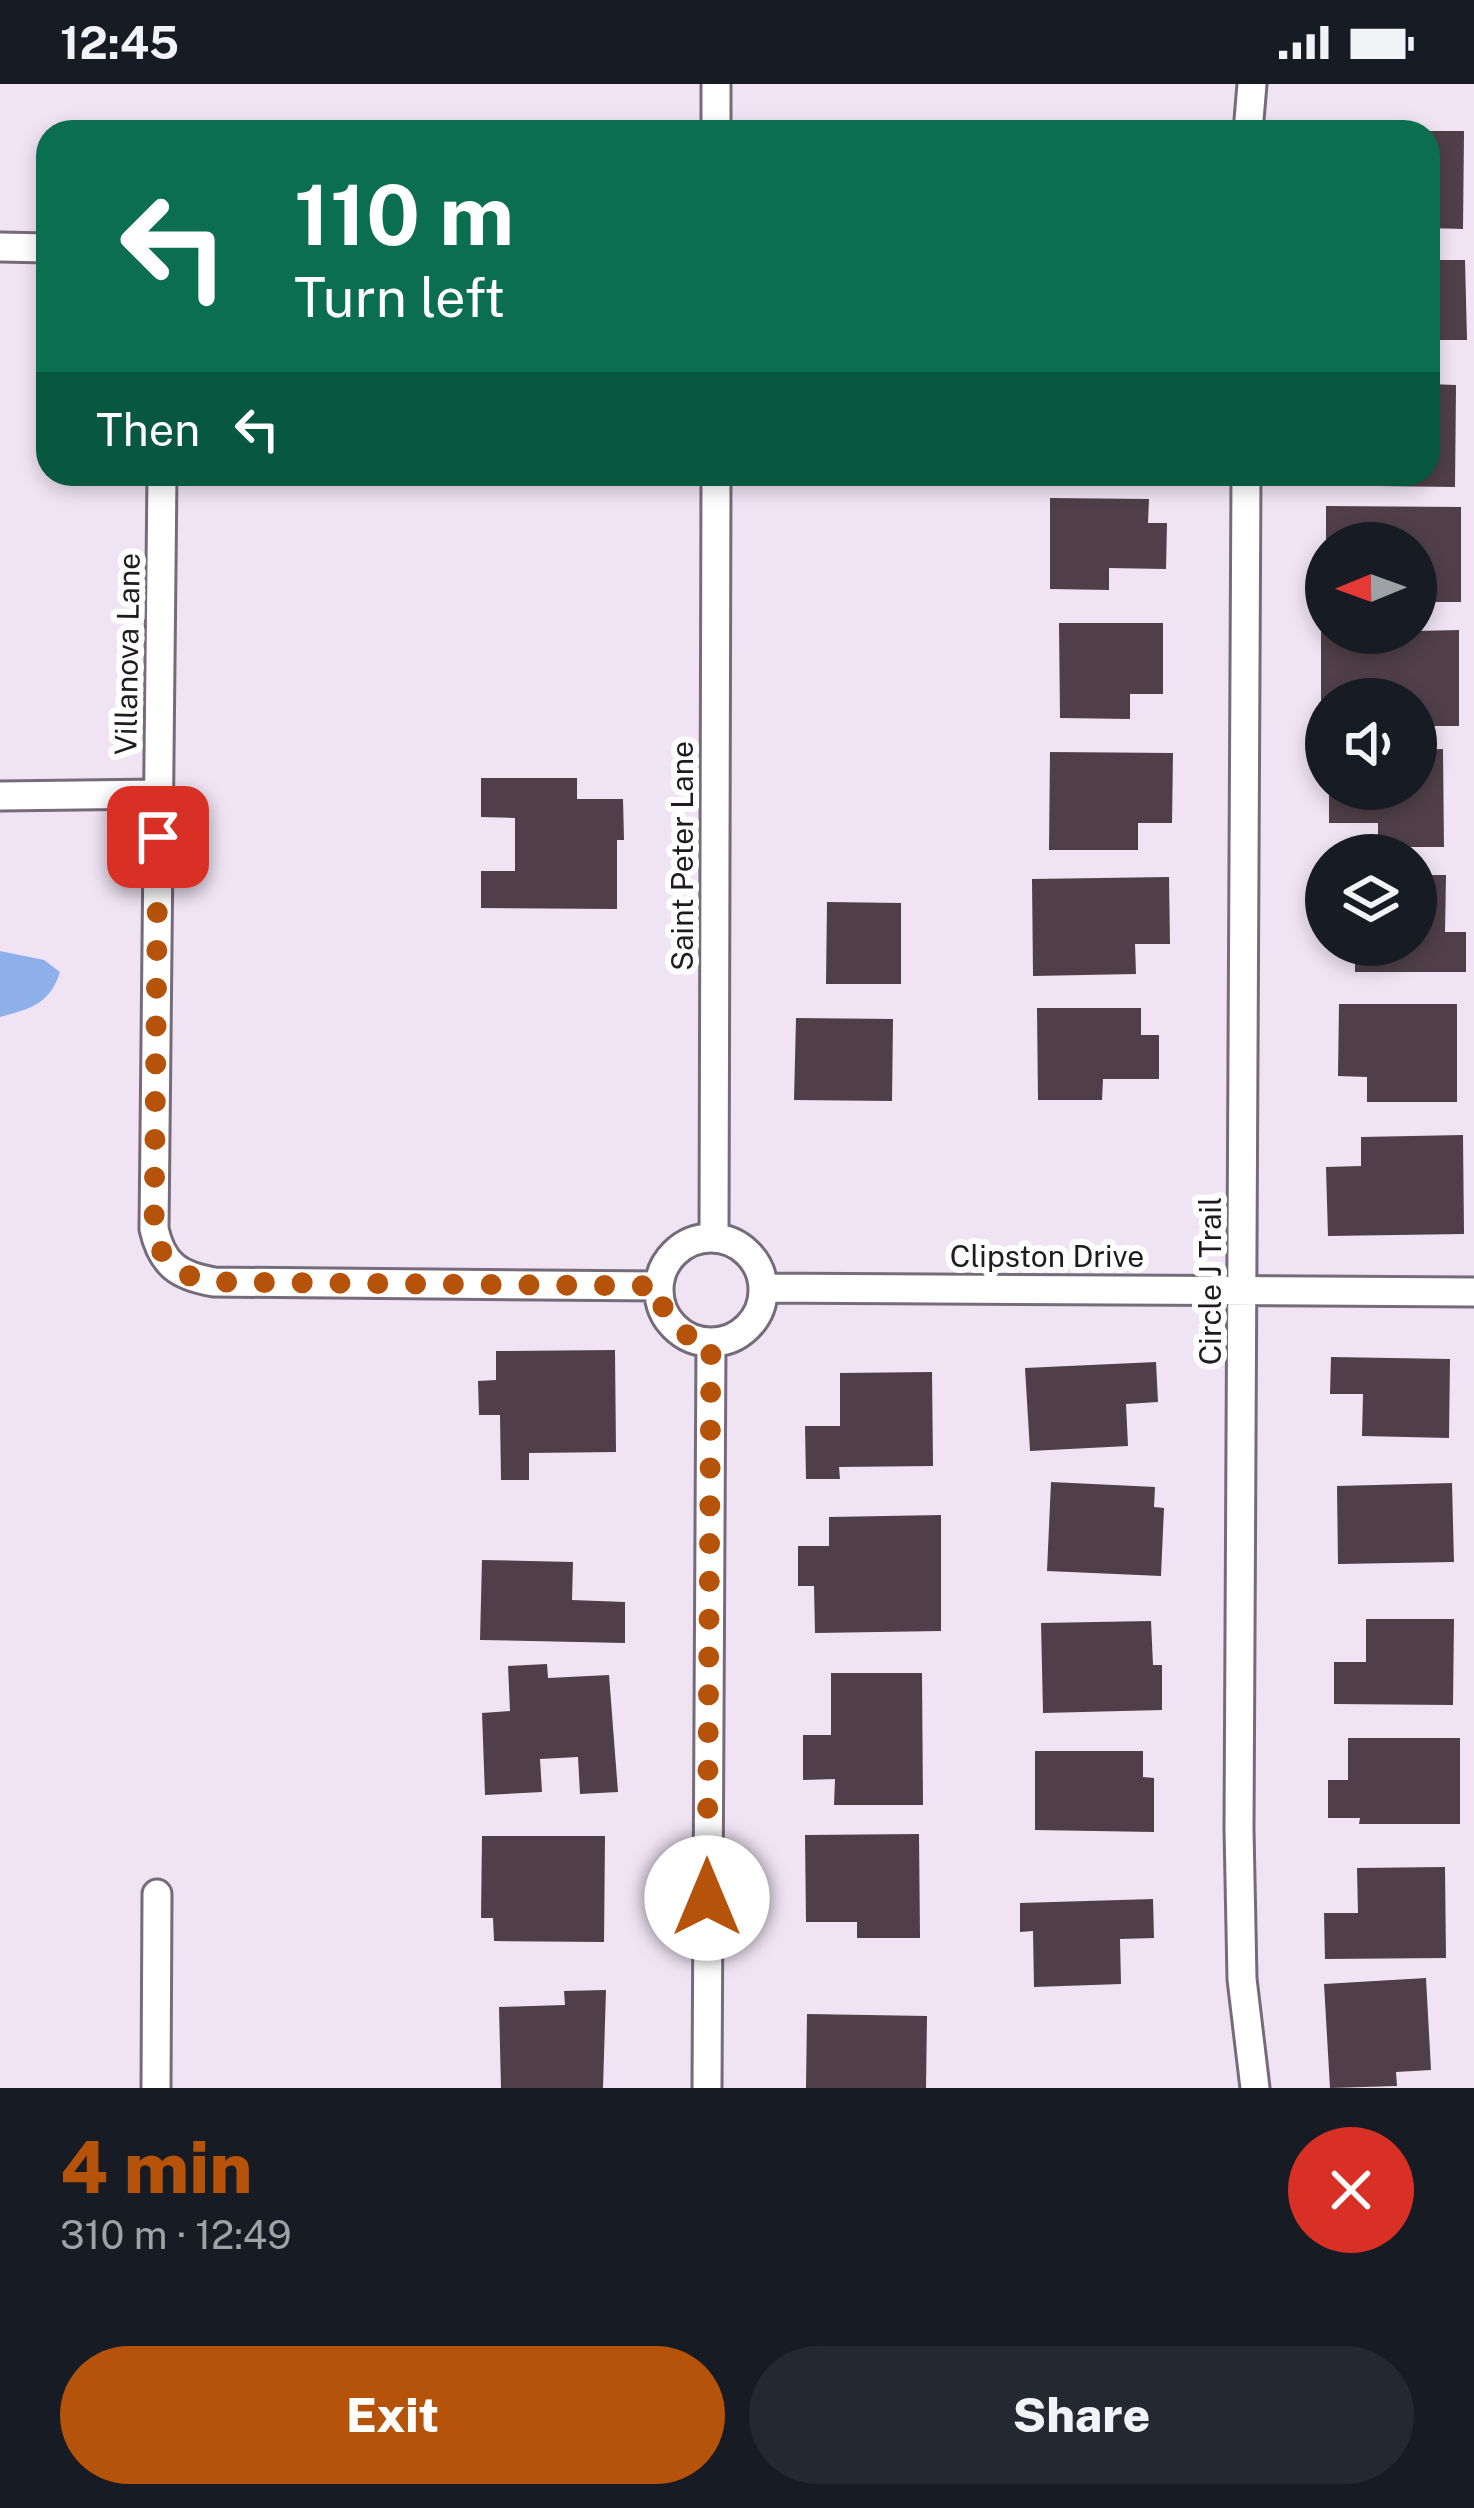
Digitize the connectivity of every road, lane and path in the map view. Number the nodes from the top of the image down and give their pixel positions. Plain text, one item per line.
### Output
1 (716, 84) edge
2 (1252, 84) edge
3 (716, 120) edge
4 (1249, 120) edge
5 (0, 248) edge
6 (36, 248) edge
7 (162, 486) edge
8 (716, 486) edge
9 (1246, 486) edge
10 (159, 794) junction
11 (0, 796) edge
12 (714, 1238) junction
13 (659, 1286) junction
14 (763, 1288) junction
15 (1243, 1289) junction
16 (1474, 1292) edge
17 (711, 1342) junction
18 (157, 1894) dead end
19 (156, 2088) edge
20 (707, 2088) edge
21 (1255, 2088) edge

1 - 3 street
2 - 4 street
5 - 6 street
7 - 10 street, Villanova Lane
8 - 12 street, Saint Peter Lane
9 - 15 street, Circle J Trail
10 - 11 street
10 - 13 street, Villanova Lane
12 - 13 street
12 - 14 street
13 - 17 street
14 - 15 street, Clipston Drive
14 - 17 street
15 - 16 street, Clipston Drive
15 - 21 street, Circle J Trail
17 - 20 street
18 - 19 street

